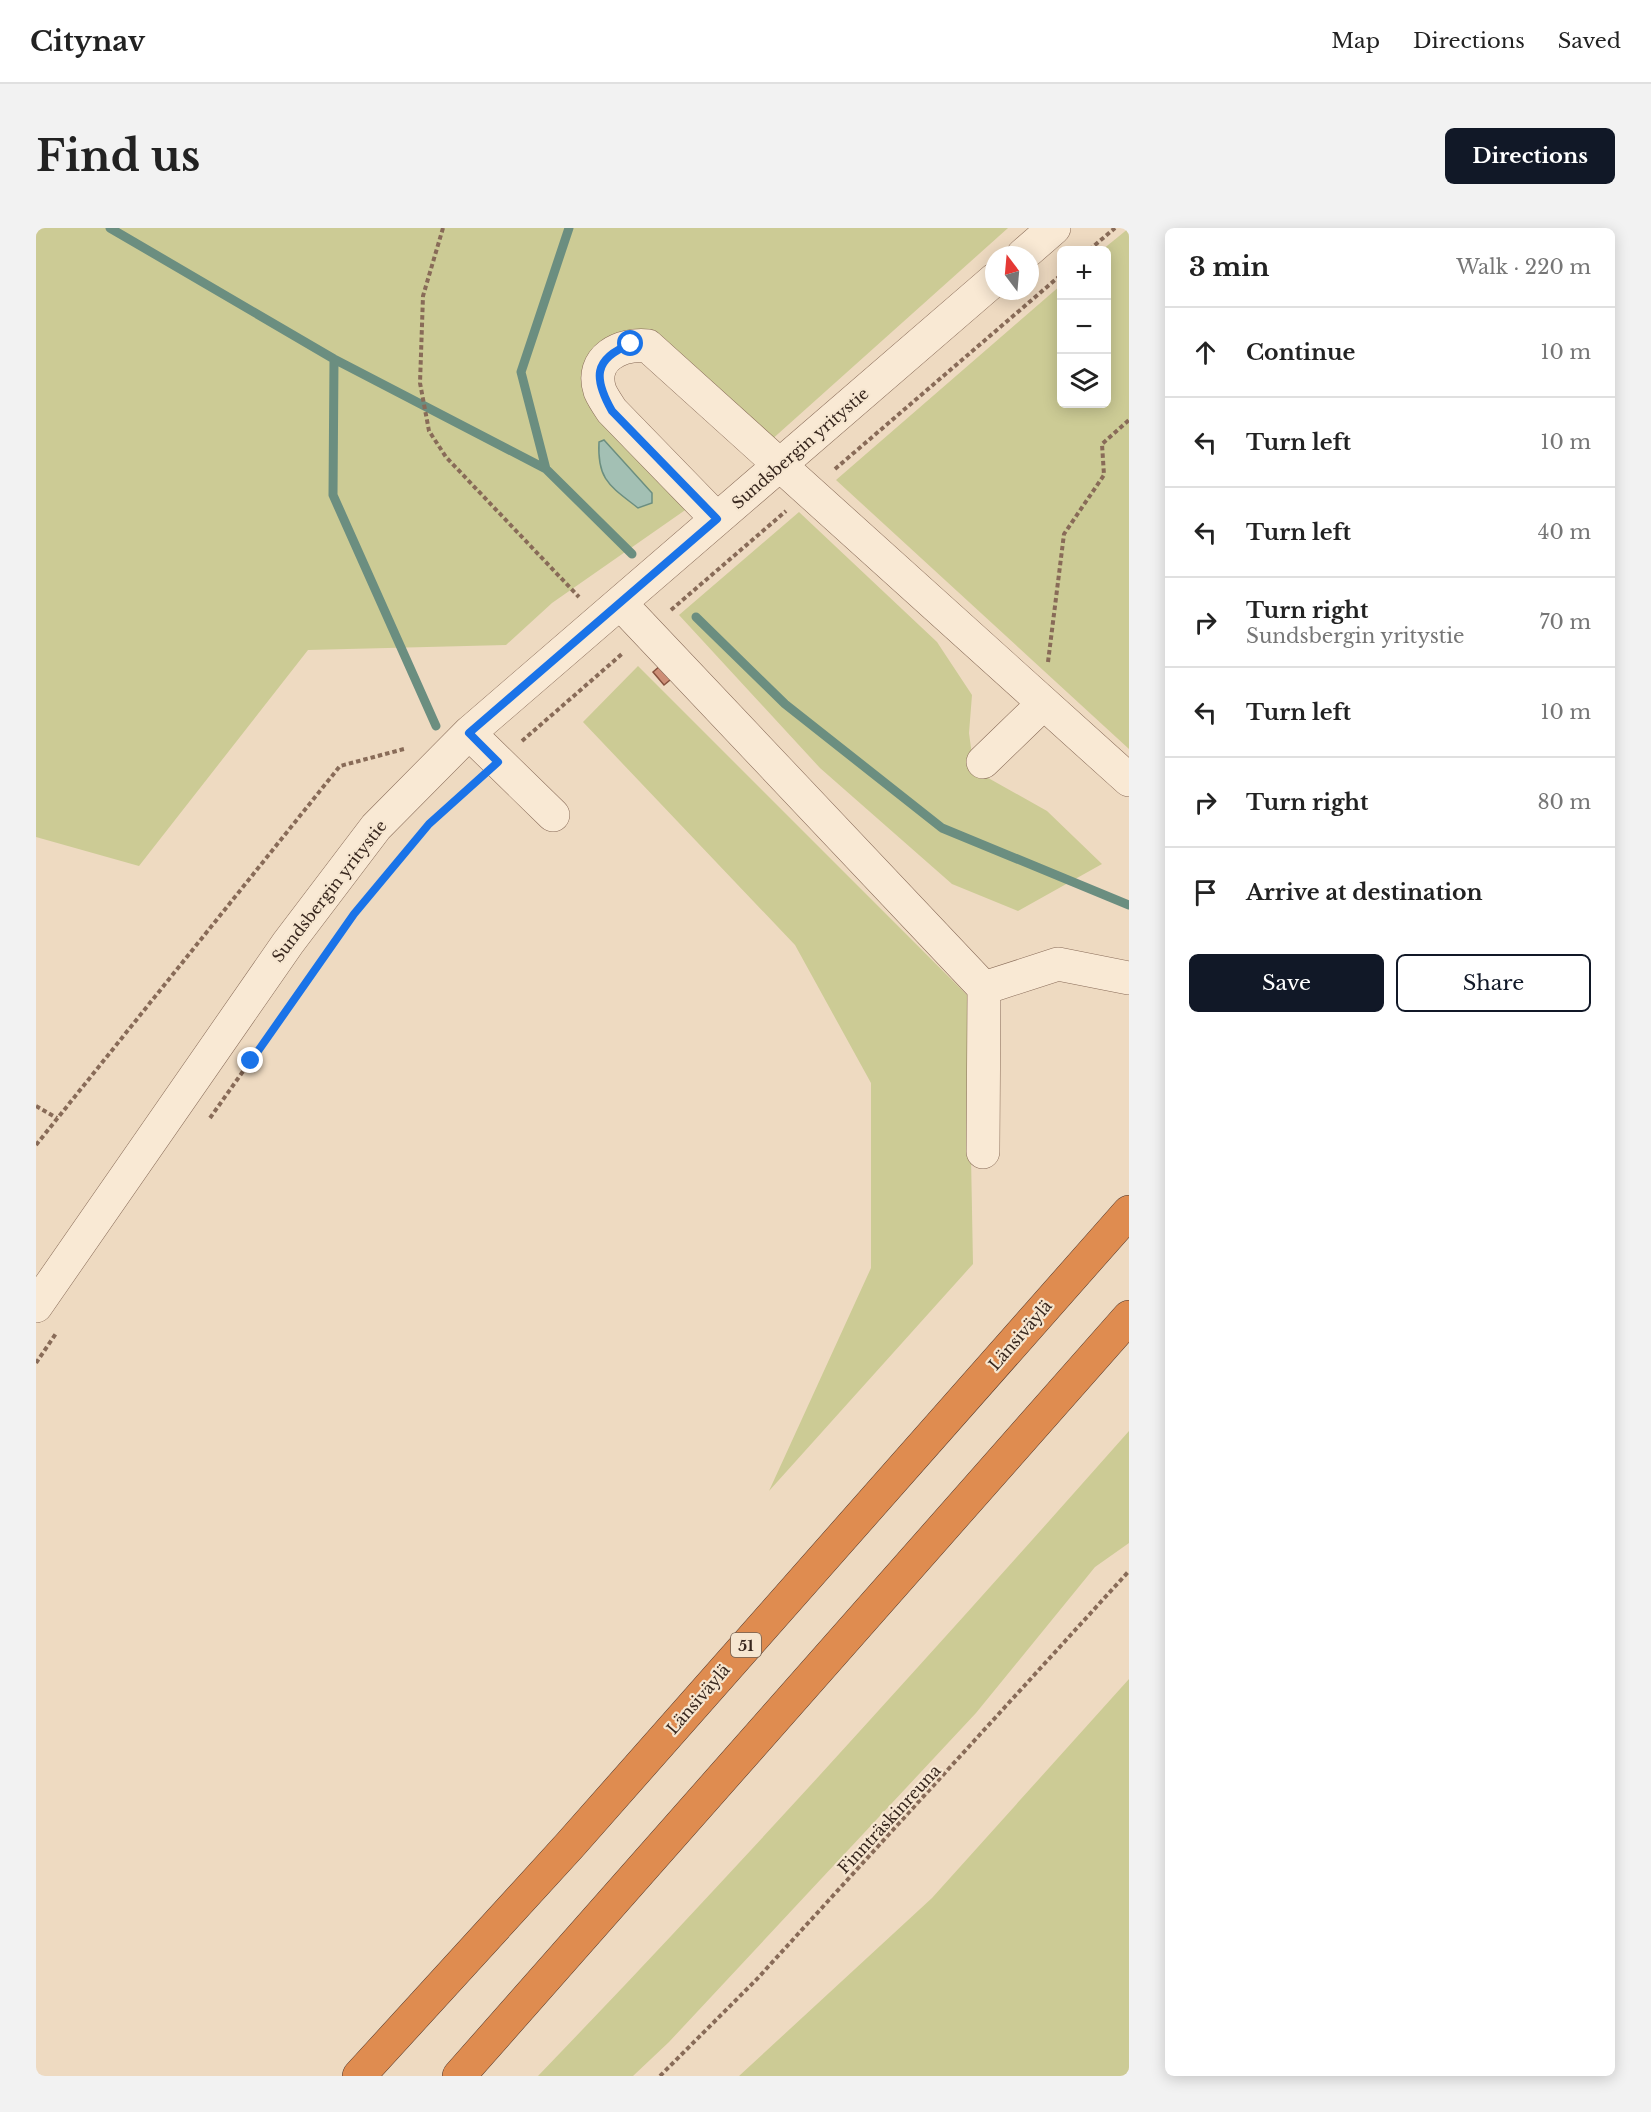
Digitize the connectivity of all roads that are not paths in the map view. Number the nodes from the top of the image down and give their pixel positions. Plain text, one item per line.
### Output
1 (1054, 228) edge
2 (1033, 246) edge
3 (985, 288) edge
4 (780, 465) junction
5 (717, 519) junction
6 (611, 611) junction
7 (1043, 704) junction
8 (469, 733) junction
9 (983, 762) dead end
10 (1129, 780) edge
11 (552, 815) dead end
12 (1129, 978) edge
13 (984, 988) junction
14 (983, 1152) dead end
15 (1129, 1212) edge
16 (36, 1306) edge
17 (1129, 1317) edge
18 (359, 2076) edge
19 (459, 2076) edge

1 - 2 street
3 - 4 street, Sundsbergin yritystie
4 - 5 street, Sundsbergin yritystie
4 - 5 street
4 - 7 street
5 - 6 street, Sundsbergin yritystie
6 - 8 street, Sundsbergin yritystie
6 - 13 street
7 - 9 street
7 - 10 street
8 - 11 street
8 - 16 street, Sundsbergin yritystie
12 - 13 street
13 - 14 street
15 - 18 highway, Länsiväylä / 51
17 - 19 highway

